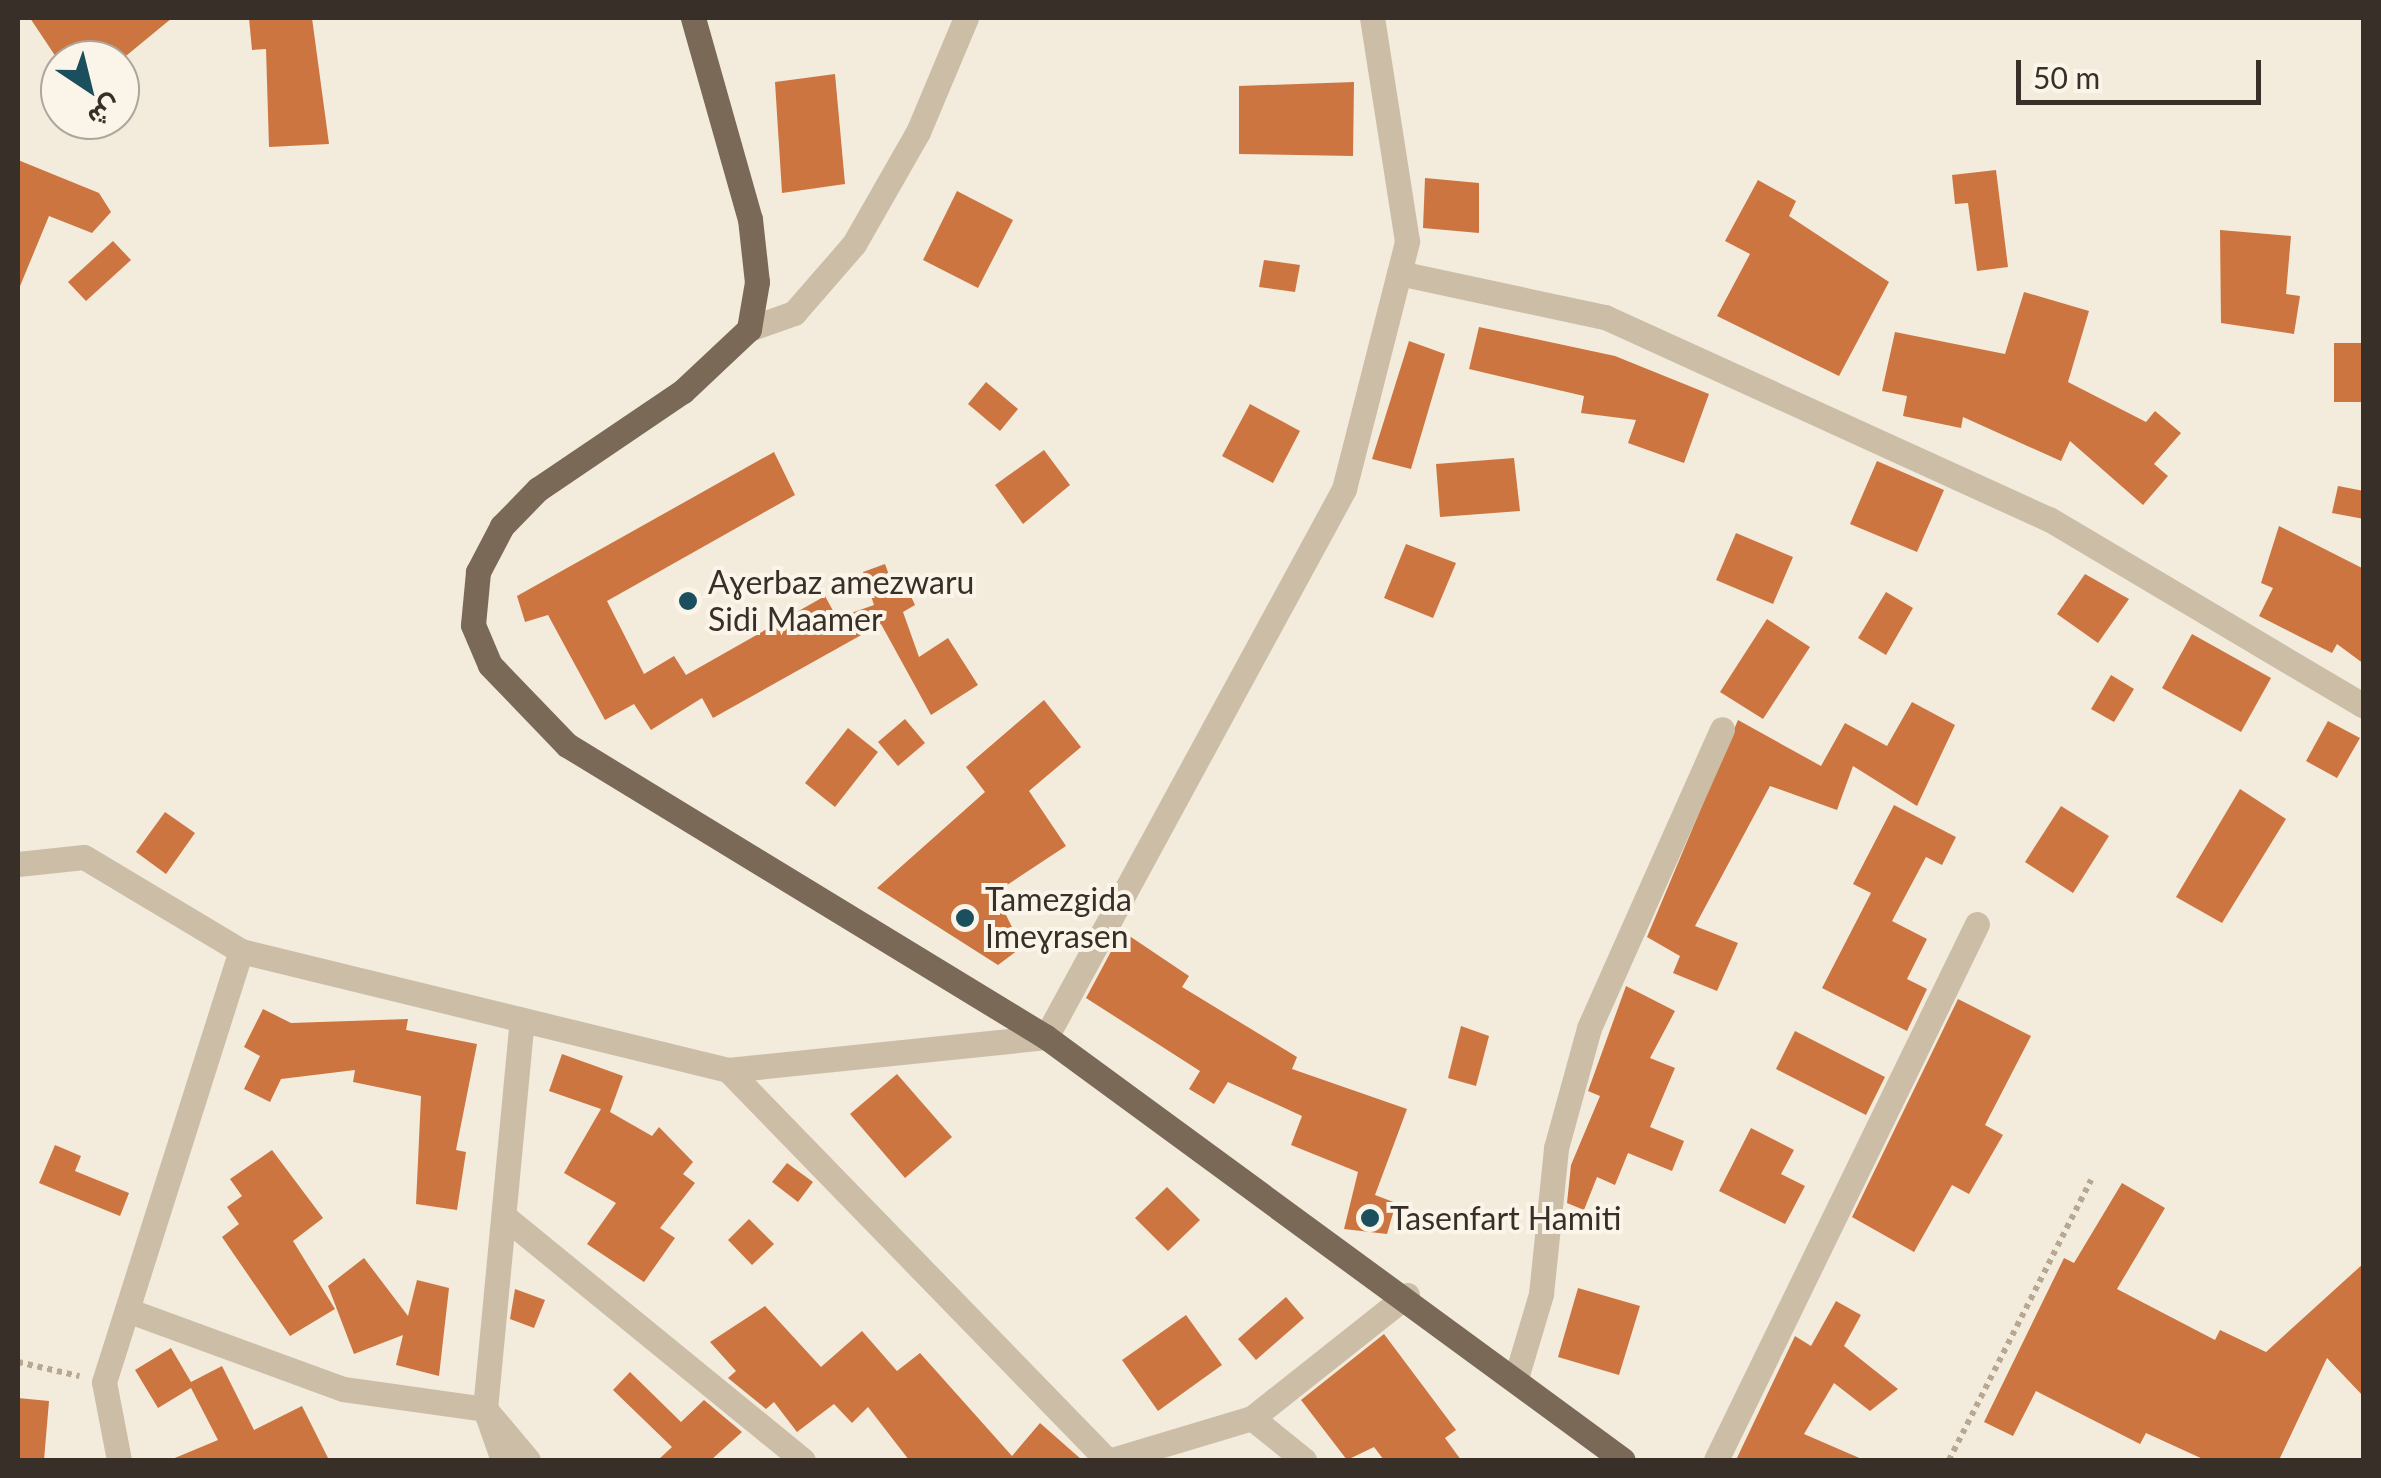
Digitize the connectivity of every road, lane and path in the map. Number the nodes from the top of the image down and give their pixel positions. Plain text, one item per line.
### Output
1 (694, 18) edge
2 (966, 18) edge
3 (1372, 18) edge
4 (1400, 273) junction
5 (750, 329) junction
6 (2364, 706) edge
7 (1722, 729) dead end
8 (18, 864) edge
9 (1977, 924) dead end
10 (241, 951) junction
11 (522, 1020) junction
12 (1046, 1037) junction
13 (728, 1070) junction
14 (2092, 1180) dead end
15 (506, 1218) junction
16 (1408, 1294) junction
17 (127, 1310) junction
18 (18, 1362) edge
19 (1516, 1378) junction
20 (104, 1382) junction
21 (485, 1408) junction
22 (1252, 1418) junction
23 (119, 1460) edge
24 (502, 1460) edge
25 (528, 1460) edge
26 (803, 1460) edge
27 (1110, 1460) edge
28 (1304, 1460) edge
29 (1623, 1460) edge
30 (1716, 1460) edge
31 (1949, 1460) edge

1 - 5 main road
2 - 5 street
3 - 4 street
4 - 6 street
4 - 12 street
5 - 12 main road
7 - 19 street
8 - 10 street
9 - 30 street
10 - 11 street
10 - 17 street
11 - 13 street
11 - 15 street
12 - 13 street
12 - 16 main road
13 - 27 street
14 - 31 path
15 - 21 street
15 - 26 street
16 - 19 main road
16 - 22 street
17 - 20 street
17 - 21 street
18 - 20 path
19 - 29 main road
20 - 23 street
21 - 24 street
21 - 25 street
22 - 27 street
22 - 28 street

